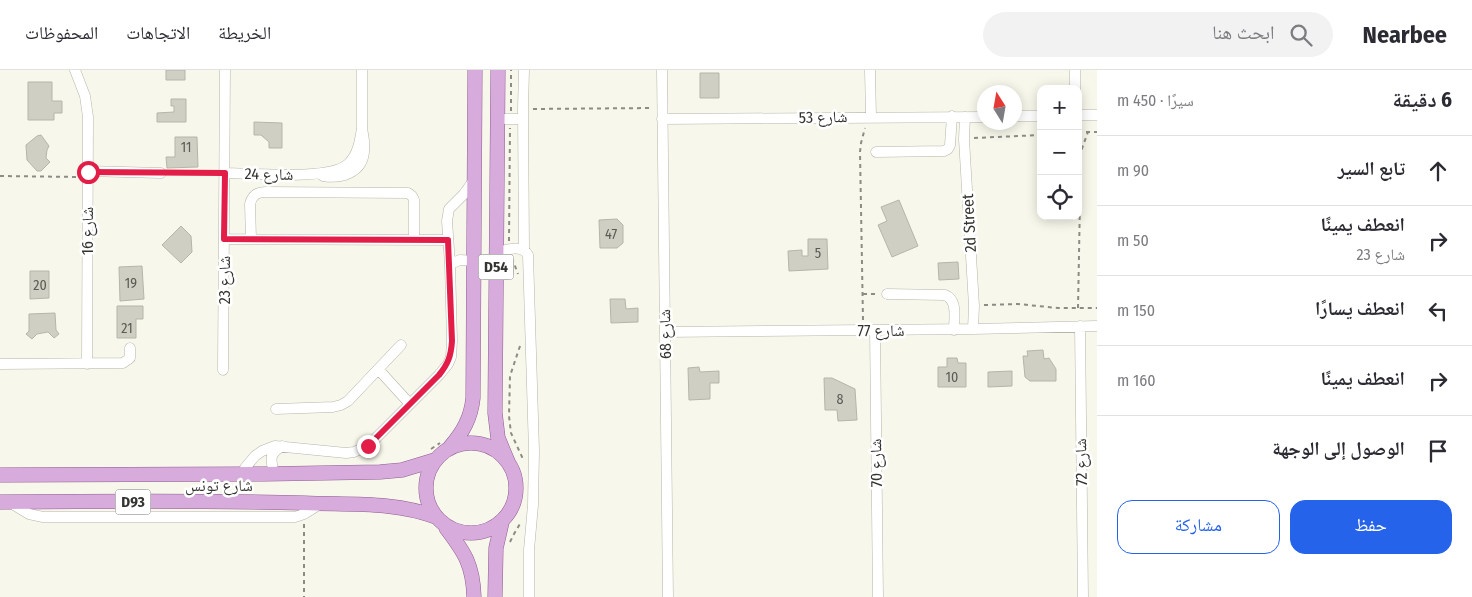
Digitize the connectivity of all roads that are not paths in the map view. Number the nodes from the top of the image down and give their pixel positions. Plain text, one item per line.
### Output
1 (75, 70) edge
2 (225, 70) edge
3 (362, 70) edge
4 (475, 70) edge
5 (498, 70) edge
6 (524, 70) edge
7 (662, 70) edge
8 (870, 70) edge
9 (1075, 70) edge
10 (1075, 85) edge
11 (523, 114) junction
12 (1082, 115) edge
13 (1097, 115) edge
14 (952, 116) junction
15 (1022, 116) edge
16 (1037, 116) edge
17 (871, 117) junction
18 (965, 117) junction
19 (977, 117) edge
20 (504, 119) junction
21 (662, 119) junction
22 (876, 152) dead end
23 (161, 173) road end
24 (225, 173) junction
25 (87, 174) junction
26 (474, 179) junction
27 (224, 239) junction
28 (251, 239) junction
29 (414, 239) junction
30 (448, 240) junction
31 (524, 250) junction
32 (503, 251) junction
33 (474, 261) junction
34 (450, 264) junction
35 (887, 294) road end
36 (1080, 326) junction
37 (1097, 326) edge
38 (875, 330) junction
39 (954, 330) junction
40 (973, 330) junction
41 (665, 332) junction
42 (400, 344) dead end
43 (130, 348) dead end
44 (0, 364) edge
45 (87, 364) junction
46 (378, 369) junction
47 (223, 370) dead end
48 (410, 404) junction
49 (276, 409) dead end
50 (447, 443) junction
51 (283, 446) junction
52 (430, 457) junction
53 (508, 462) junction
54 (242, 474) junction
55 (274, 474) junction
56 (0, 475) edge
57 (4, 502) edge
58 (320, 504) junction
59 (440, 522) junction
60 (502, 522) junction
61 (474, 597) edge
62 (494, 597) edge
63 (529, 597) edge
64 (668, 597) edge
65 (878, 597) edge
66 (1083, 597) edge

1 - 25 street, شارع 16
2 - 24 street, شارع 23
3 - 24 street, شارع 24
4 - 26 main road, D54
5 - 20 main road, D54
6 - 11 street
7 - 21 street, شارع 68
8 - 17 street
9 - 10 street
11 - 20 street
11 - 31 street
12 - 13 street
14 - 17 street, شارع 53
14 - 18 street, شارع 53
14 - 22 street
15 - 16 street
17 - 21 street, شارع 53
18 - 19 street, شارع 53
18 - 40 street, 2d Street
20 - 32 main road, D54
21 - 41 street, شارع 68
23 - 25 street
24 - 27 street, شارع 23
25 - 45 street, شارع 16
26 - 30 street
26 - 33 main road, D54
27 - 28 street
27 - 47 street, شارع 23
28 - 29 street
28 - 29 street
29 - 30 street
30 - 34 street
31 - 32 street
31 - 63 street
32 - 53 main road, D54
33 - 34 street
33 - 50 main road, D54
34 - 48 street
35 - 39 street
36 - 37 street, شارع 77
36 - 40 street, شارع 77
36 - 66 street, شارع 72
38 - 39 street, شارع 77
38 - 41 street, شارع 77
38 - 65 street, شارع 70
39 - 40 street, شارع 77
41 - 64 street, شارع 68
42 - 46 street
43 - 45 street
44 - 45 street
46 - 48 street
46 - 49 street
48 - 51 street
50 - 52 main road
50 - 53 main road
51 - 54 street
51 - 55 street
52 - 55 main road, شارع تونس / D93
52 - 59 main road
53 - 60 main road
54 - 55 main road, شارع تونس / D93
54 - 56 main road, شارع تونس / D93
57 - 58 main road, شارع تونس / D93
57 - 58 street
58 - 59 main road, شارع تونس / D93
59 - 60 main road
59 - 61 main road
60 - 62 main road

